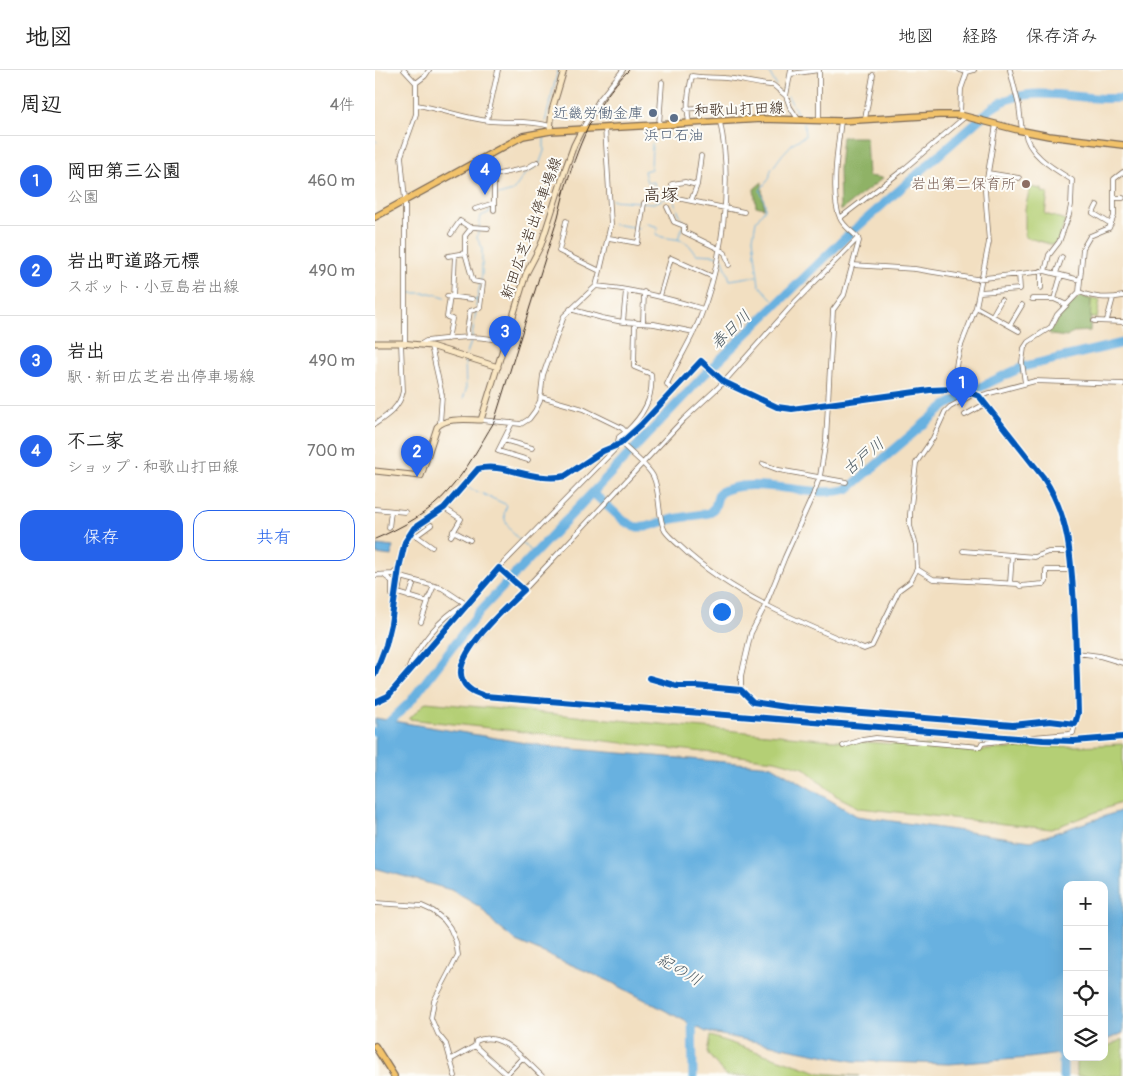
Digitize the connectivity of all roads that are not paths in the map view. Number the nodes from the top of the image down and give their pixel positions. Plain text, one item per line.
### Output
1 (405, 70) edge
2 (429, 70) edge
3 (498, 70) edge
4 (564, 70) edge
5 (623, 70) edge
6 (960, 70) edge
7 (974, 70) edge
8 (1010, 70) edge
9 (791, 72) edge
10 (967, 72) junction
11 (873, 75) dead end
12 (662, 82) dead end
13 (416, 83) junction
14 (786, 94) junction
15 (417, 106) junction
16 (704, 108) dead end
17 (686, 109) junction
18 (965, 116) junction
19 (798, 119) junction
20 (819, 119) junction
21 (865, 119) junction
22 (487, 120) junction
23 (841, 121) junction
24 (720, 122) junction
25 (689, 123) junction
26 (993, 124) junction
27 (659, 125) junction
28 (550, 128) junction
29 (605, 128) junction
30 (582, 129) junction
31 (1023, 131) junction
32 (1123, 144) edge
33 (487, 155) junction
34 (701, 156) dead end
35 (537, 162) dead end
36 (1123, 172) edge
37 (988, 173) junction
38 (494, 175) junction
39 (1019, 178) dead end
40 (697, 185) junction
41 (1115, 198) junction
42 (1123, 198) edge
43 (405, 200) junction
44 (691, 201) junction
45 (494, 203) junction
46 (644, 203) dead end
47 (1097, 205) dead end
48 (667, 207) dead end
49 (724, 208) junction
50 (475, 209) dead end
51 (494, 210) dead end
52 (745, 212) dead end
53 (375, 217) edge
54 (841, 220) junction
55 (566, 221) dead end
56 (1111, 224) junction
57 (471, 228) junction
58 (488, 228) dead end
59 (451, 234) dead end
60 (857, 237) junction
61 (609, 238) junction
62 (719, 249) junction
63 (465, 253) junction
64 (455, 255) junction
65 (448, 256) dead end
66 (1062, 257) dead end
67 (852, 264) junction
68 (729, 265) dead end
69 (600, 271) junction
70 (1043, 271) junction
71 (1019, 274) junction
72 (1059, 274) junction
73 (713, 277) junction
74 (982, 279) junction
75 (1080, 280) junction
76 (596, 286) junction
77 (1041, 288) dead end
78 (626, 290) junction
79 (644, 292) junction
80 (980, 292) junction
81 (1079, 292) junction
82 (450, 296) junction
83 (660, 296) junction
84 (1123, 296) edge
85 (1113, 298) junction
86 (473, 299) dead end
87 (1032, 299) dead end
88 (1054, 299) junction
89 (1001, 300) dead end
90 (1022, 305) dead end
91 (1067, 305) junction
92 (976, 307) junction
93 (703, 308) junction
94 (570, 309) junction
95 (992, 316) junction
96 (1107, 320) junction
97 (1094, 321) dead end
98 (623, 322) junction
99 (635, 322) junction
100 (643, 322) junction
101 (1123, 322) edge
102 (1010, 325) junction
103 (1019, 331) dead end
104 (693, 332) junction
105 (468, 337) junction
106 (448, 339) junction
107 (504, 342) junction
108 (375, 343) edge
109 (403, 343) junction
110 (421, 344) junction
111 (431, 346) junction
112 (498, 367) junction
113 (724, 382) junction
114 (1025, 383) junction
115 (1123, 384) edge
116 (953, 389) junction
117 (672, 391) junction
118 (974, 394) junction
119 (979, 396) junction
120 (541, 397) junction
121 (828, 404) junction
122 (985, 404) junction
123 (965, 414) dead end
124 (481, 420) junction
125 (512, 423) junction
126 (375, 424) edge
127 (440, 424) junction
128 (626, 432) junction
129 (504, 440) junction
130 (620, 445) junction
131 (532, 448) dead end
132 (528, 460) dead end
133 (641, 463) junction
134 (763, 464) dead end
135 (375, 471) edge
136 (820, 476) junction
137 (846, 482) dead end
138 (444, 508) junction
139 (375, 509) edge
140 (391, 511) junction
141 (405, 512) dead end
142 (431, 525) dead end
143 (389, 528) dead end
144 (453, 531) junction
145 (411, 532) junction
146 (416, 536) junction
147 (451, 536) dead end
148 (470, 540) dead end
149 (432, 547) dead end
150 (963, 551) dead end
151 (1070, 552) junction
152 (1012, 555) junction
153 (399, 568) junction
154 (499, 568) junction
155 (917, 570) junction
156 (1072, 570) junction
157 (375, 574) edge
158 (385, 576) junction
159 (1010, 583) junction
160 (413, 586) dead end
161 (433, 588) dead end
162 (524, 590) junction
163 (396, 594) junction
164 (409, 597) junction
165 (427, 602) junction
166 (466, 604) junction
167 (766, 604) junction
168 (421, 622) dead end
169 (1077, 654) junction
170 (1123, 663) edge
171 (375, 674) edge
172 (405, 677) junction
173 (649, 678) dead end
174 (741, 690) junction
175 (375, 702) edge
176 (1075, 724) junction
177 (1123, 737) edge
178 (1025, 738) junction
179 (843, 746) dead end
180 (375, 903) edge
181 (375, 1046) edge
182 (475, 1046) junction
183 (522, 1058) junction
184 (451, 1060) junction
185 (394, 1076) edge
186 (455, 1076) edge
187 (506, 1076) edge
188 (541, 1076) edge

1 - 13 street
2 - 13 street
3 - 22 street
4 - 28 main road
5 - 30 street
6 - 10 street
7 - 10 street
8 - 31 street
9 - 14 street
9 - 20 street
10 - 18 street
11 - 21 street
12 - 27 street
13 - 15 street
14 - 17 street
14 - 19 street
15 - 22 street
15 - 43 street
16 - 17 street
17 - 25 street
18 - 21 main road, 和歌山打田線
18 - 26 main road, 和歌山打田線
18 - 54 street
19 - 20 main road, 和歌山打田線
19 - 24 main road, 和歌山打田線
20 - 23 main road, 和歌山打田線
21 - 23 main road, 和歌山打田線
22 - 28 street
23 - 54 street
24 - 25 main road, 和歌山打田線
24 - 49 street
25 - 27 main road, 和歌山打田線
26 - 31 main road, 和歌山打田線
26 - 37 street
27 - 29 main road, 和歌山打田線
28 - 30 main road, 和歌山打田線
28 - 33 main road, 和歌山打田線
29 - 30 main road, 和歌山打田線
29 - 61 street
30 - 107 main road, 新田広芝岩出停車場線
31 - 32 main road, 和歌山打田線
31 - 70 street
33 - 38 street
33 - 43 main road, 和歌山打田線
34 - 40 street
35 - 38 street
36 - 41 street
37 - 39 street
37 - 74 street
38 - 45 street
40 - 44 street
40 - 44 street
41 - 42 street
41 - 56 street
43 - 53 main road, 和歌山打田線
43 - 109 street
44 - 49 street
45 - 50 street
45 - 51 street
46 - 61 street
47 - 56 street
48 - 62 street
49 - 52 street
49 - 62 street
54 - 60 street
55 - 69 street
56 - 75 street
57 - 58 street
57 - 59 street
57 - 63 street
60 - 67 street
60 - 113 street
61 - 69 street
62 - 68 street
62 - 73 street
63 - 64 street
63 - 105 street
64 - 65 street
64 - 82 street
66 - 72 street
67 - 74 street
67 - 121 street
69 - 76 street
70 - 71 street
70 - 72 street
70 - 77 street
71 - 74 street
71 - 80 street
72 - 75 street
72 - 88 street
73 - 83 street
73 - 93 street
74 - 80 street
75 - 81 street
76 - 78 street
76 - 94 street
78 - 79 street
78 - 98 street
79 - 83 street
79 - 100 street
80 - 92 street
81 - 85 street
81 - 91 street
82 - 86 street
82 - 106 street
83 - 93 street
84 - 85 street
85 - 96 street
87 - 88 street
88 - 91 street
89 - 95 street
90 - 102 street
91 - 114 street
92 - 95 street
92 - 116 street
93 - 104 street
94 - 98 street
94 - 120 street
95 - 102 street
96 - 97 street
96 - 101 street
98 - 99 street
99 - 100 street
99 - 128 street
100 - 104 street
102 - 103 street
104 - 117 street
105 - 106 street
105 - 107 street
106 - 110 street
107 - 112 main road, 新田広芝岩出停車場線
108 - 109 main road
109 - 110 main road
109 - 126 street
110 - 111 main road
111 - 112 main road
111 - 127 street
112 - 124 main road, 新田広芝岩出停車場線
113 - 117 street
113 - 121 street
113 - 133 street
114 - 115 street
114 - 119 street
116 - 118 street
116 - 121 street
117 - 130 street
118 - 119 street
118 - 155 street
119 - 122 street
120 - 125 street
120 - 128 street
121 - 136 street
122 - 123 street
122 - 151 street
124 - 125 street
124 - 127 main road
125 - 129 street
127 - 135 main road
128 - 130 street
129 - 131 street
129 - 132 street
130 - 133 street
130 - 138 street
130 - 154 street
133 - 162 street
133 - 167 street
134 - 136 street
136 - 137 street
136 - 167 street
138 - 144 street
138 - 145 street
139 - 140 street
140 - 141 street
140 - 143 street
142 - 146 street
144 - 147 street
144 - 148 street
145 - 146 street
145 - 153 street
146 - 149 street
150 - 152 street
151 - 152 street
151 - 156 street
152 - 159 street
153 - 158 street
153 - 163 street
154 - 162 street
154 - 166 street
155 - 159 street
155 - 167 street
156 - 159 street
156 - 169 street
157 - 158 street
158 - 163 street
160 - 164 street
161 - 165 street
162 - 178 street
163 - 164 street
163 - 166 street
163 - 171 street
164 - 165 street
165 - 168 street
166 - 172 street
166 - 172 street
167 - 174 street
169 - 170 street
169 - 176 street
172 - 175 street
173 - 174 street
174 - 176 street
176 - 178 street
177 - 178 street
178 - 179 street
180 - 184 street
181 - 185 main road
182 - 183 street
182 - 184 street
182 - 187 street
183 - 187 street
183 - 188 street
184 - 186 street

